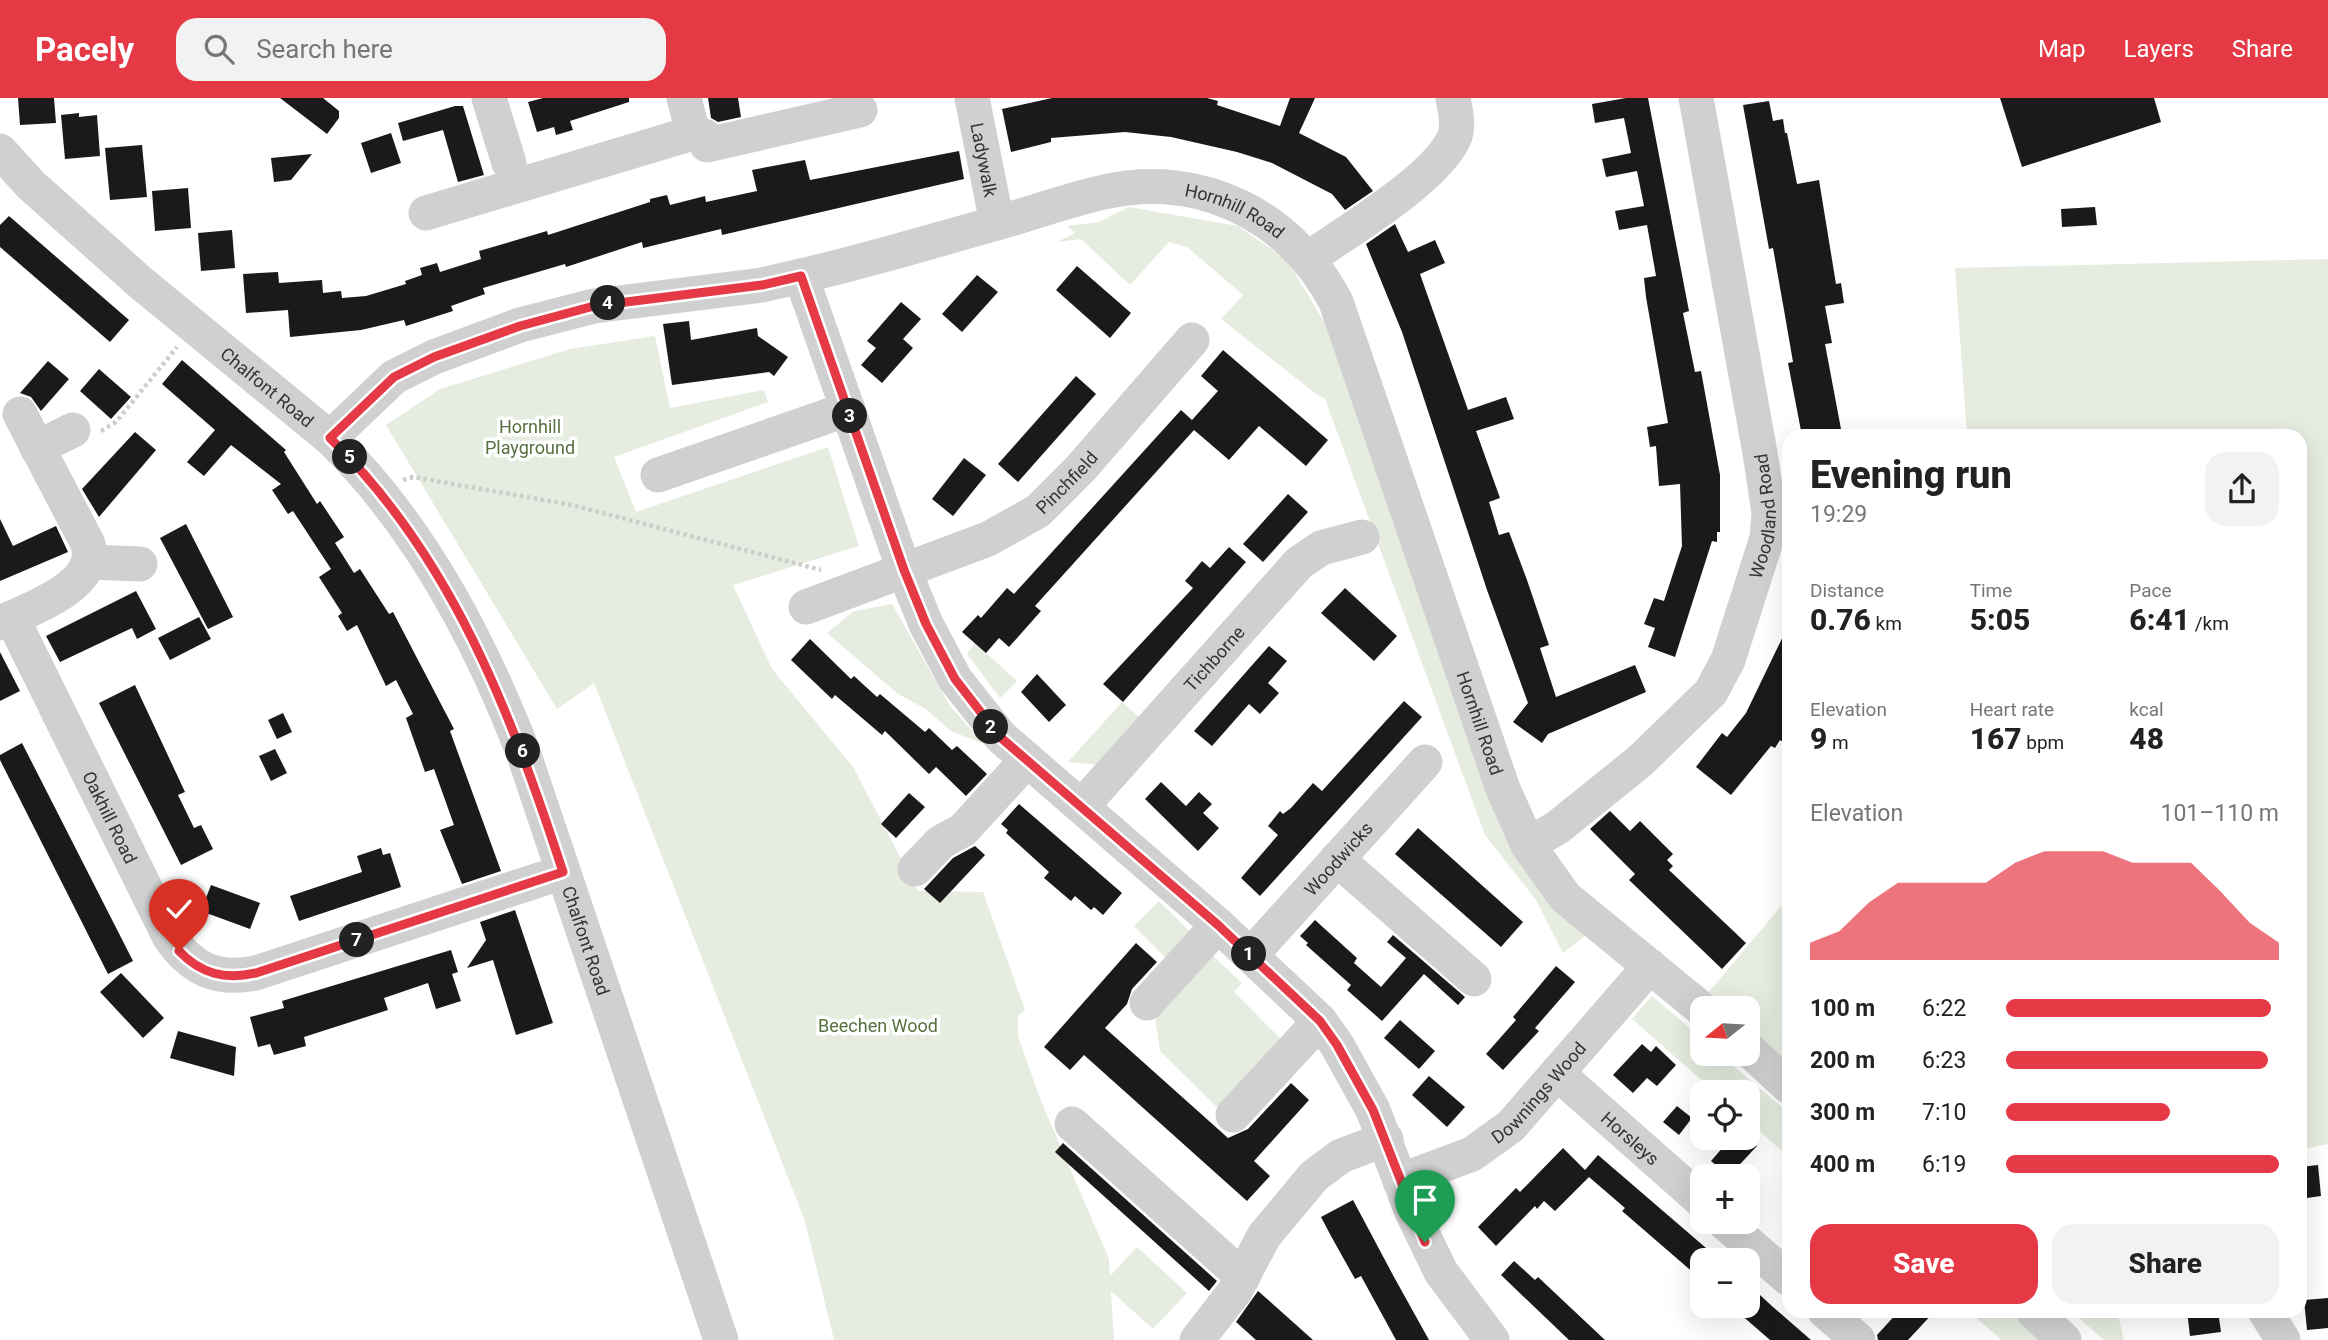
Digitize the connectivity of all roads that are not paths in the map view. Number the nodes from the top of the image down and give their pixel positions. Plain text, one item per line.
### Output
1 (489, 98) edge
2 (684, 98) edge
3 (972, 98) edge
4 (1453, 98) edge
5 (1696, 98) edge
6 (860, 110) dead end
7 (693, 133) junction
8 (0, 151) edge
9 (509, 163) dead end
10 (426, 213) dead end
11 (997, 223) junction
12 (1309, 258) junction
13 (801, 276) junction
14 (1192, 341) dead end
15 (848, 409) junction
16 (20, 414) dead end
17 (73, 430) road end
18 (330, 438) junction
19 (37, 448) junction
20 (658, 475) dead end
21 (1362, 537) dead end
22 (89, 562) junction
23 (140, 564) dead end
24 (904, 570) junction
25 (806, 607) dead end
26 (6, 621) edge
27 (1027, 760) junction
28 (1425, 762) dead end
29 (1082, 806) junction
30 (1528, 845) junction
31 (1337, 859) junction
32 (915, 869) dead end
33 (563, 872) junction
34 (1218, 925) junction
35 (1251, 955) junction
36 (1650, 965) junction
37 (1474, 979) dead end
38 (1690, 999) edge
39 (1147, 1003) dead end
40 (1320, 1021) junction
41 (1760, 1060) edge
42 (1557, 1073) junction
43 (1782, 1080) edge
44 (1233, 1115) dead end
45 (1072, 1124) dead end
46 (1386, 1139) junction
47 (1400, 1181) junction
48 (1690, 1191) edge
49 (1738, 1234) edge
50 (1782, 1273) edge
51 (1243, 1277) junction
52 (1833, 1318) edge
53 (2040, 1318) edge
54 (2269, 1318) edge
55 (1203, 1338) edge
56 (721, 1340) edge
57 (1492, 1340) edge
58 (1858, 1340) edge
59 (2064, 1340) edge
60 (2283, 1340) edge

1 - 9 street
2 - 7 street
3 - 11 street, Ladywalk
4 - 12 street
5 - 30 street, Woodland Road
6 - 7 street
7 - 10 street
8 - 18 street, Chalfont Road
11 - 12 street, Hornhill Road
11 - 13 street, Hornhill Road
12 - 30 street, Hornhill Road
13 - 15 street
13 - 18 street, Hornhill Road
14 - 24 street, Pinchfield
15 - 20 street
15 - 24 street
16 - 19 street
17 - 19 street
18 - 33 street, Chalfont Road
19 - 22 street
21 - 29 street, Tichborne
22 - 23 street
22 - 26 street, Oakhill Road
24 - 25 street, Pinchfield
24 - 27 street
26 - 33 street, Oakhill Road
27 - 29 street
27 - 32 street
28 - 31 street, Woodwicks
29 - 34 street
30 - 36 street, Hornhill Road
31 - 35 street, Woodwicks
31 - 37 street
33 - 56 street, Chalfont Road
34 - 35 street
34 - 39 street
35 - 40 street
36 - 38 street, Hornhill Road
36 - 42 street, Downings Wood
40 - 44 street
40 - 46 street
41 - 43 street
42 - 47 street, Downings Wood
42 - 48 street, Horsleys
45 - 51 street
46 - 47 street
46 - 51 street
47 - 57 street
49 - 50 street
51 - 55 street
52 - 58 street
53 - 59 street
54 - 60 street

